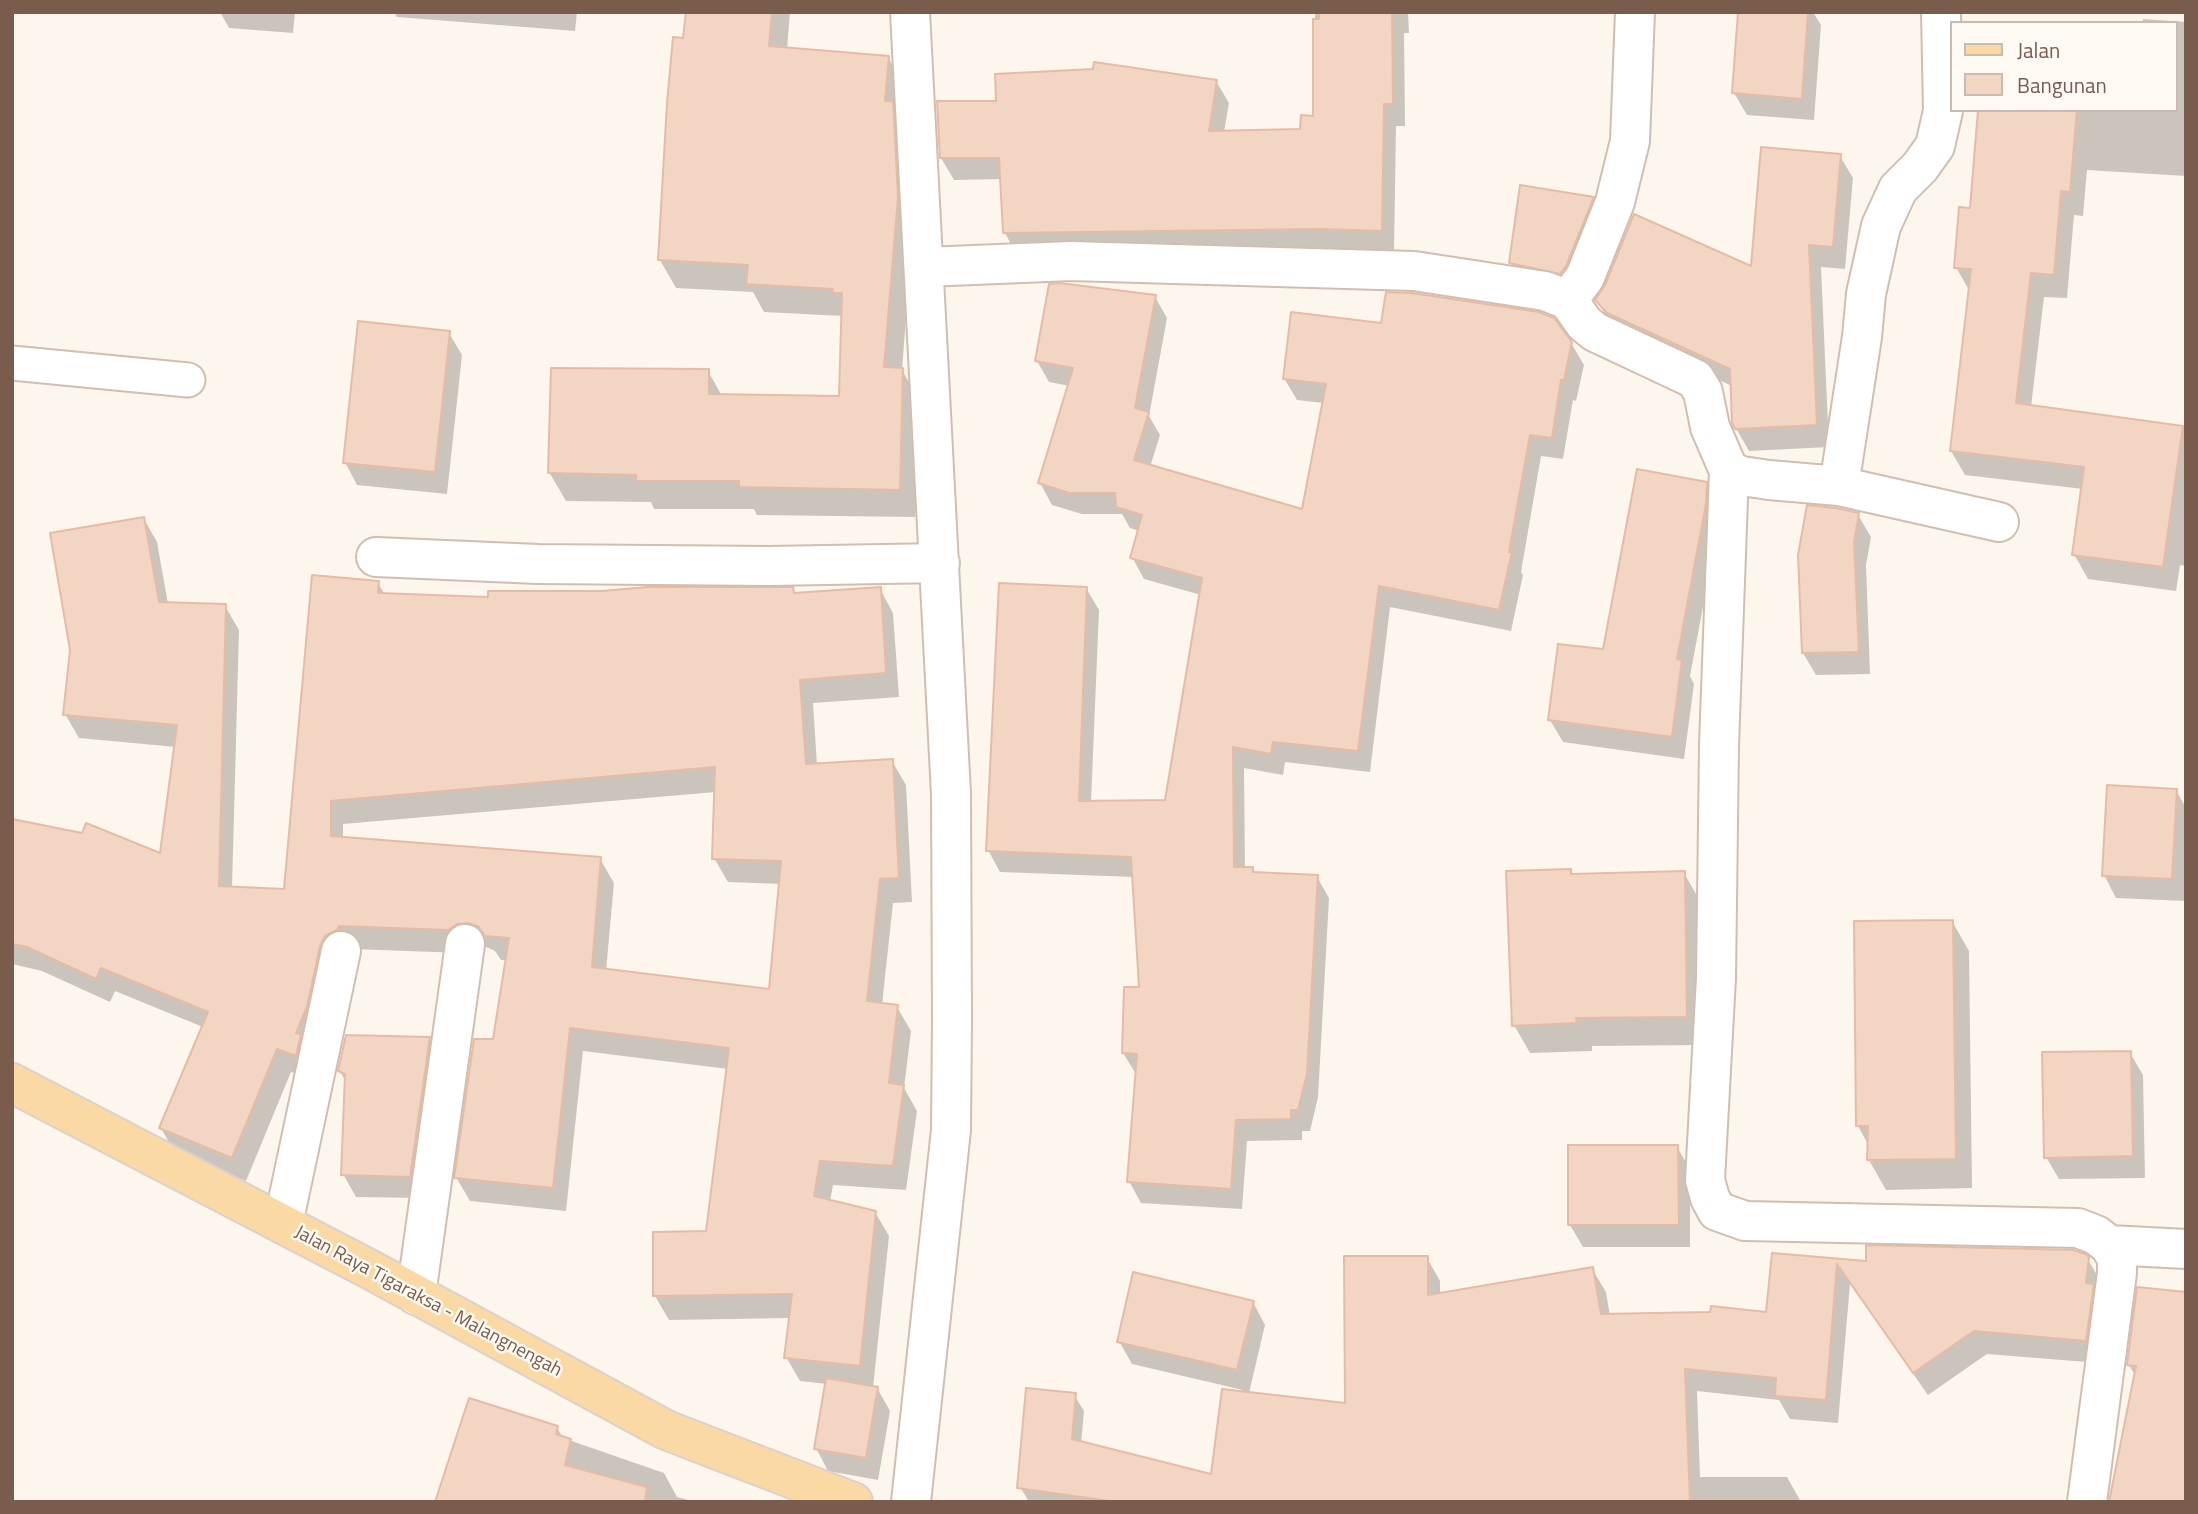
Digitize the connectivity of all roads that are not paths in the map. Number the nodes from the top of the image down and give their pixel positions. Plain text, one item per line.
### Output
1 (910, 12) edge
2 (1635, 12) edge
3 (1941, 12) edge
4 (925, 267) junction
5 (1568, 300) junction
6 (12, 363) edge
7 (188, 380) dead end
8 (1730, 471) junction
9 (1839, 486) junction
10 (1999, 522) dead end
11 (376, 557) dead end
12 (940, 563) junction
13 (465, 944) dead end
14 (341, 951) dead end
15 (12, 1083) edge
16 (283, 1224) junction
17 (2109, 1245) junction
18 (2186, 1249) edge
19 (416, 1294) junction
20 (853, 1502) edge
21 (911, 1502) edge
22 (2087, 1502) edge

1 - 4 street
2 - 5 street
3 - 9 street
4 - 5 street
4 - 12 street
5 - 8 street
6 - 7 lane
8 - 9 street
8 - 17 street
9 - 10 street
11 - 12 street
12 - 21 street
13 - 19 street
14 - 16 street
15 - 16 main road, Jalan Raya Tigaraksa - Malangnengah
16 - 19 main road, Jalan Raya Tigaraksa - Malangnengah
17 - 18 street
17 - 22 street
19 - 20 main road, Jalan Raya Tigaraksa - Malangnengah

